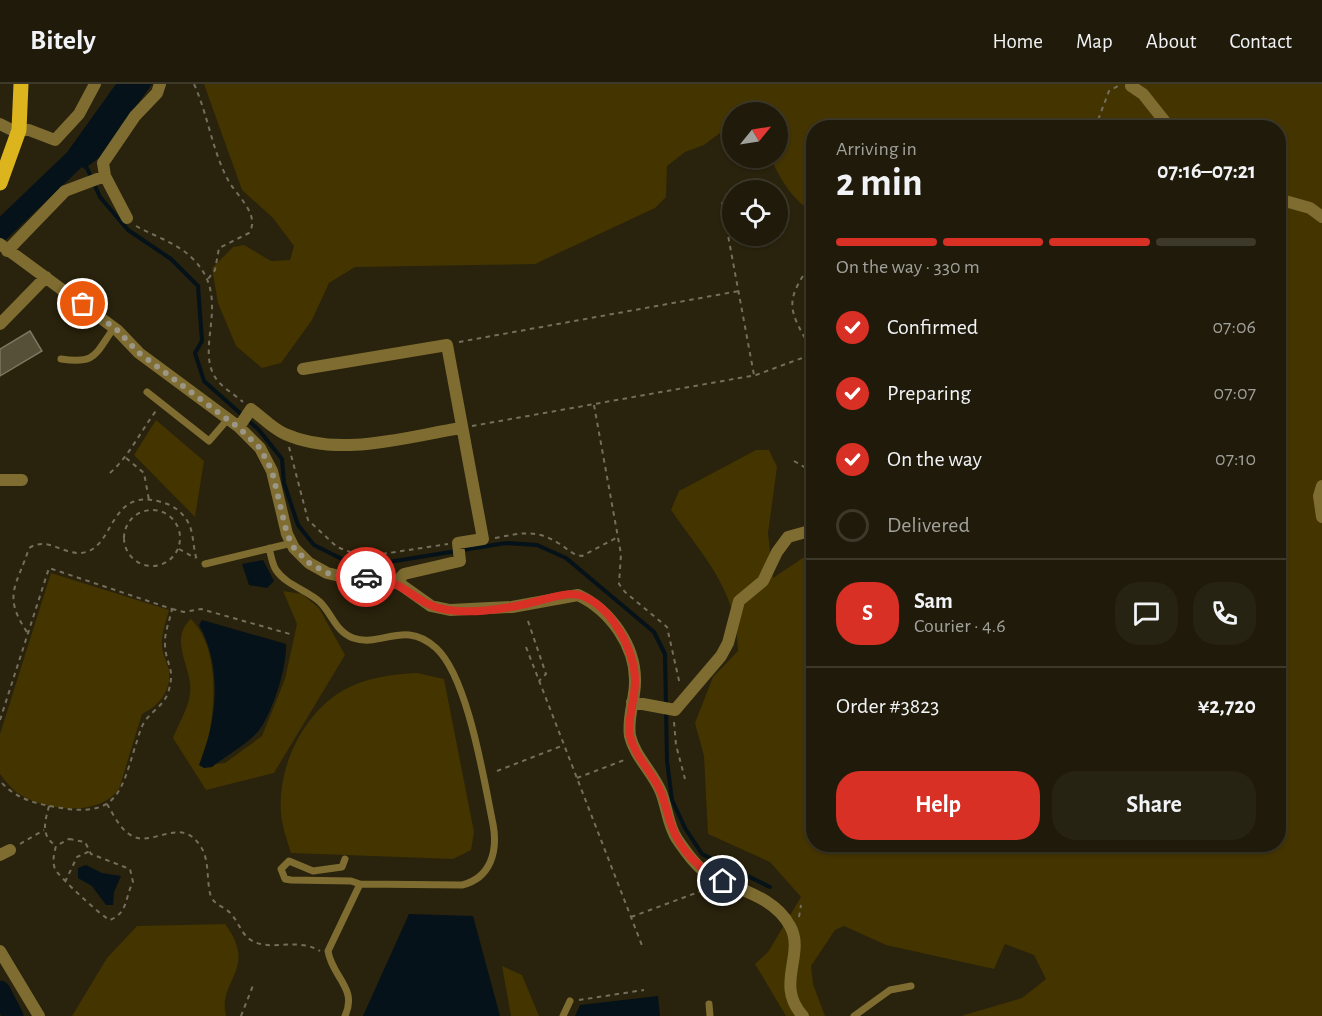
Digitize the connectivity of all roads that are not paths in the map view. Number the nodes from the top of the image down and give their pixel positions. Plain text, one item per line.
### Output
1 (21, 84) edge
2 (95, 84) edge
3 (160, 84) edge
4 (1131, 86) road end
5 (1164, 120) edge
6 (0, 124) edge
7 (19, 130) junction
8 (105, 176) junction
9 (0, 183) edge
10 (1286, 201) edge
11 (1322, 217) edge
12 (127, 218) road end
13 (3, 248) edge
14 (46, 277) junction
15 (0, 324) edge
16 (114, 328) junction
17 (61, 359) dead end
18 (303, 369) dead end
19 (147, 392) dead end
20 (228, 419) junction
21 (239, 428) junction
22 (461, 428) junction
23 (0, 480) edge
24 (22, 480) dead end
25 (1322, 486) edge
26 (1322, 517) edge
27 (806, 532) edge
28 (292, 543) junction
29 (269, 548) junction
30 (205, 564) road end
31 (396, 583) junction
32 (632, 702) junction
33 (345, 859) dead end
34 (360, 884) junction
35 (0, 951) edge
36 (911, 986) dead end
37 (570, 1001) road end
38 (709, 1004) dead end
39 (39, 1016) edge
40 (345, 1016) edge
41 (563, 1016) edge
42 (710, 1016) edge
43 (803, 1016) edge
44 (854, 1016) edge

1 - 7 main road
2 - 7 street
3 - 8 street
4 - 5 street
6 - 7 street
7 - 9 main road
8 - 12 street
8 - 13 street
10 - 11 street
13 - 14 street
14 - 15 street
14 - 16 street
16 - 17 lane
16 - 20 street
18 - 22 street
19 - 20 lane
20 - 21 street
21 - 22 street
21 - 28 street
22 - 31 street
23 - 24 street
25 - 26 street
27 - 32 street
28 - 29 lane
28 - 31 street
29 - 30 lane
29 - 34 lane
31 - 32 street
32 - 43 street
33 - 34 lane
34 - 40 lane
35 - 39 street
36 - 44 lane
37 - 41 lane
38 - 42 lane

